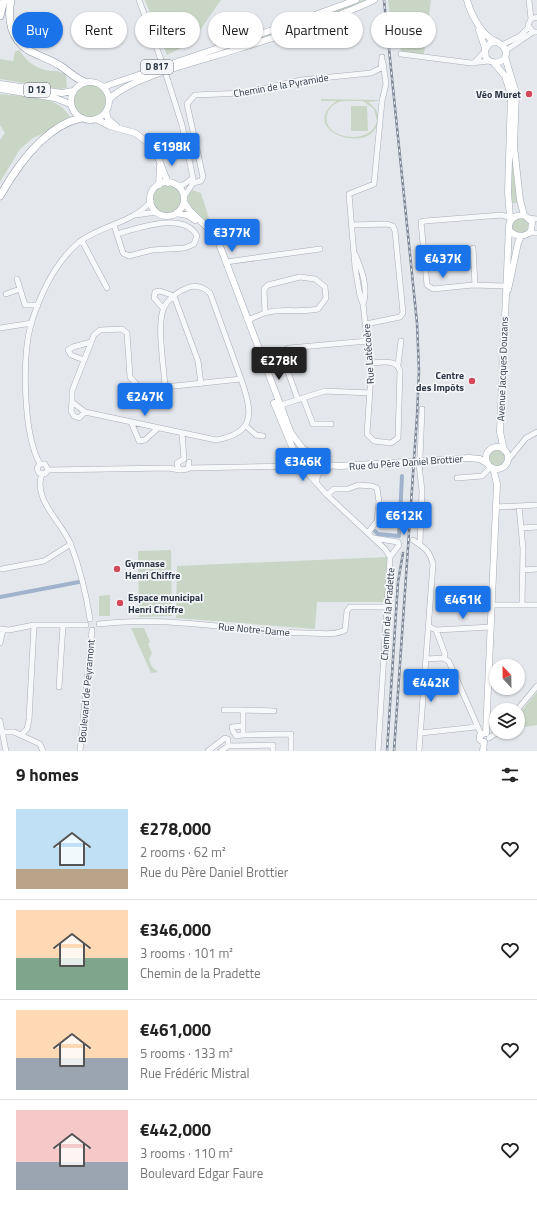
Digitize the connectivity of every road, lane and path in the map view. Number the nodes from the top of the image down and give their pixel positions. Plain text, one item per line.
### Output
1 (4, 0) edge
2 (11, 0) edge
3 (139, 0) edge
4 (356, 0) edge
5 (374, 0) edge
6 (466, 0) edge
7 (529, 1) edge
8 (0, 16) edge
9 (537, 17) edge
10 (531, 18) junction
11 (528, 28) junction
12 (535, 32) edge
13 (500, 44) junction
14 (485, 50) junction
15 (401, 54) dead end
16 (505, 54) junction
17 (491, 62) junction
18 (474, 63) junction
19 (85, 82) junction
20 (0, 86) edge
21 (102, 86) junction
22 (73, 90) junction
23 (109, 100) junction
24 (70, 104) junction
25 (106, 111) junction
26 (81, 118) junction
27 (96, 119) junction
28 (119, 128) junction
29 (378, 145) joint
30 (159, 156) junction
31 (193, 180) junction
32 (168, 183) junction
33 (159, 185) junction
34 (175, 185) junction
35 (0, 196) edge
36 (184, 199) junction
37 (151, 201) junction
38 (156, 212) junction
39 (176, 213) junction
40 (526, 217) junction
41 (128, 218) junction
42 (511, 218) junction
43 (537, 219) edge
44 (114, 225) junction
45 (351, 225) junction
46 (509, 230) junction
47 (529, 233) junction
48 (537, 233) edge
49 (117, 234) junction
50 (522, 236) junction
51 (82, 240) junction
52 (473, 248) dead end
53 (320, 249) dead end
54 (226, 262) junction
55 (17, 279) dead end
56 (475, 285) junction
57 (505, 286) junction
58 (107, 288) dead end
59 (20, 289) junction
60 (6, 294) dead end
61 (174, 296) junction
62 (38, 305) junction
63 (505, 306) junction
64 (163, 308) junction
65 (265, 313) junction
66 (247, 320) junction
67 (32, 323) junction
68 (366, 324) junction
69 (0, 328) edge
70 (368, 341) junction
71 (401, 341) dead end
72 (91, 342) junction
73 (84, 360) junction
74 (370, 363) junction
75 (398, 365) junction
76 (241, 379) junction
77 (201, 384) junction
78 (165, 387) junction
79 (370, 393) junction
80 (300, 399) junction
81 (72, 402) junction
82 (282, 408) junction
83 (422, 408) dead end
84 (85, 412) junction
85 (131, 422) junction
86 (331, 424) dead end
87 (246, 426) junction
88 (158, 428) junction
89 (500, 432) junction
90 (537, 432) edge
91 (182, 433) junction
92 (263, 436) dead end
93 (303, 449) junction
94 (491, 450) junction
95 (504, 450) junction
96 (516, 450) junction
97 (294, 455) junction
98 (312, 456) junction
99 (184, 458) junction
100 (469, 458) junction
101 (508, 460) junction
102 (189, 462) junction
103 (177, 463) junction
104 (40, 464) junction
105 (272, 465) junction
106 (202, 466) junction
107 (305, 466) junction
108 (335, 466) junction
109 (344, 466) junction
110 (491, 466) junction
111 (503, 467) junction
112 (168, 468) junction
113 (189, 468) junction
114 (48, 470) junction
115 (180, 470) junction
116 (42, 474) junction
117 (457, 478) dead end
118 (317, 484) junction
119 (497, 484) junction
120 (327, 495) junction
121 (537, 505) edge
122 (519, 506) junction
123 (496, 507) junction
124 (537, 527) edge
125 (521, 528) junction
126 (368, 533) junction
127 (373, 538) junction
128 (413, 540) dead end
129 (420, 543) junction
130 (71, 544) junction
131 (390, 558) junction
132 (2, 569) dead end
133 (537, 569) edge
134 (523, 570) junction
135 (492, 605) junction
136 (522, 605) junction
137 (537, 605) edge
138 (388, 607) junction
139 (90, 619) junction
140 (99, 624) junction
141 (63, 625) junction
142 (86, 625) junction
143 (34, 626) junction
144 (428, 626) junction
145 (491, 627) junction
146 (2, 629) edge
147 (92, 630) junction
148 (436, 630) junction
149 (0, 643) edge
150 (444, 658) junction
151 (426, 659) junction
152 (537, 686) edge
153 (59, 687) dead end
154 (523, 703) edge
155 (224, 710) dead end
156 (243, 710) junction
157 (274, 711) dead end
158 (0, 721) edge
159 (243, 726) junction
160 (476, 727) junction
161 (2, 732) junction
162 (421, 733) junction
163 (235, 734) junction
164 (21, 735) junction
165 (243, 735) junction
166 (489, 735) edge
167 (485, 737) junction
168 (228, 738) junction
169 (228, 746) junction
170 (6, 751) edge
171 (43, 751) edge
172 (80, 751) edge
173 (208, 751) edge
174 (221, 751) edge
175 (273, 751) edge
176 (291, 751) edge
177 (378, 751) edge
178 (418, 751) edge
179 (483, 751) edge

1 - 8 highway
2 - 19 highway
3 - 31 street, bridge
4 - 21 main road, D 817
5 - 23 main road, D 817
6 - 13 main road
6 - 14 main road
7 - 9 street
7 - 10 street
9 - 10 street
10 - 11 street
11 - 12 street
11 - 13 street
12 - 16 street
13 - 14 main road
13 - 16 main road
14 - 17 main road
14 - 18 street
15 - 18 street
16 - 17 main road
16 - 40 main road
17 - 18 street
17 - 42 main road
19 - 21 main road
19 - 22 main road
20 - 22 main road, D 12
20 - 24 main road, D 12
21 - 23 main road
22 - 24 main road
23 - 25 main road
24 - 26 main road
25 - 27 main road
25 - 28 main road
26 - 27 main road
26 - 35 highway
27 - 28 main road
28 - 30 main road
29 - 31 street, Chemin de la Pyramide
29 - 45 street, Rue Latécoère
30 - 32 main road
30 - 33 main road
31 - 34 street
31 - 36 street
32 - 33 main road
32 - 34 main road
33 - 37 main road
34 - 36 main road
36 - 39 main road
36 - 54 main road
37 - 38 main road
37 - 41 street
38 - 39 main road
38 - 41 street
39 - 82 main road
40 - 42 main road
40 - 43 street
40 - 47 main road
41 - 44 street
42 - 46 main road
42 - 56 street
44 - 49 street
44 - 51 street
45 - 68 street, Rue Latécoère
45 - 68 street
46 - 50 main road
46 - 57 main road, Avenue Jacques Douzans
47 - 48 street
47 - 50 main road
49 - 49 street
50 - 63 main road, Avenue Jacques Douzans
51 - 58 street
51 - 62 street
52 - 56 street
53 - 54 street
54 - 66 main road
55 - 59 street
56 - 57 street
57 - 63 main road, Avenue Jacques Douzans
59 - 60 street
59 - 62 street
61 - 64 street
61 - 64 street
61 - 76 street
61 - 77 street
62 - 67 street
63 - 89 main road, Avenue Jacques Douzans
64 - 78 street
65 - 65 street
65 - 66 street
66 - 82 main road
67 - 69 street
67 - 104 street
68 - 70 street, Rue Latécoère
70 - 74 street, Rue Latécoère
70 - 80 street
71 - 75 street
72 - 73 street
72 - 73 street
72 - 78 street
73 - 81 street
74 - 75 street
74 - 79 street, Rue Latécoère
75 - 79 street
76 - 77 street
76 - 87 street
77 - 78 street
79 - 80 street, Rue Latécoère
80 - 82 street, Rue Latécoère
80 - 86 street
81 - 84 street
81 - 84 street
82 - 93 main road
82 - 97 main road
83 - 129 street, bridge
84 - 85 street
85 - 88 street
85 - 88 street
87 - 91 street
87 - 92 street
88 - 91 street
89 - 94 main road, Avenue Jacques Douzans
89 - 95 main road, Avenue Jacques Douzans
90 - 96 street
91 - 99 street
93 - 97 main road
93 - 98 main road, Rue du Père Daniel Brottier
94 - 95 main road
94 - 100 main road, Rue du Père Daniel Brottier
94 - 110 main road
95 - 96 street
95 - 101 main road
96 - 101 street
97 - 105 street
97 - 107 main road
98 - 107 main road
98 - 109 main road, Rue du Père Daniel Brottier
99 - 102 street
99 - 103 street
100 - 109 main road, Rue du Père Daniel Brottier
100 - 110 main road, Rue du Père Daniel Brottier
101 - 111 main road
102 - 106 street
102 - 113 street
103 - 112 street
103 - 115 street
104 - 114 street
104 - 116 street
105 - 106 street
105 - 107 street
106 - 113 street
107 - 108 main road, Rue du Père Daniel Brottier
107 - 118 street, Chemin de la Pradette
108 - 109 main road, Rue du Père Daniel Brottier
108 - 118 street
110 - 111 main road
110 - 117 street
110 - 119 main road
111 - 119 main road
112 - 114 street
112 - 115 street
113 - 115 street
114 - 116 street
116 - 130 street
118 - 120 street, Chemin de la Pradette
119 - 123 main road
120 - 126 street, Chemin de la Pradette
120 - 126 street
121 - 122 street
122 - 123 street
122 - 125 street
123 - 135 main road
124 - 125 street
125 - 134 street
126 - 127 street, Chemin de la Pradette
127 - 131 street, Chemin de la Pradette
127 - 131 street
128 - 129 street
129 - 144 street
130 - 132 street
130 - 139 street
131 - 138 street, Chemin de la Pradette
133 - 134 street
134 - 136 street
135 - 136 street
135 - 145 main road
136 - 137 street
138 - 140 street, Rue Notre-Dame
138 - 177 street, Chemin de la Pradette
139 - 140 street
139 - 142 street
140 - 147 street
141 - 142 street
141 - 143 street
141 - 153 street
142 - 147 street
143 - 146 street
143 - 164 street
144 - 148 street
144 - 151 street
145 - 148 street
145 - 167 main road
146 - 149 street
147 - 172 street, Boulevard de Peyramont
148 - 150 street
150 - 151 street
150 - 160 street
151 - 162 street
152 - 154 street
155 - 156 street
156 - 157 street
156 - 159 street
158 - 161 street
159 - 163 street
159 - 165 street
160 - 162 street
160 - 167 street
161 - 164 street
161 - 170 street
162 - 178 street
163 - 165 street
163 - 168 street
164 - 171 street
165 - 176 street
166 - 167 street
167 - 179 main road
168 - 169 street
168 - 173 street
169 - 174 street
169 - 175 street

